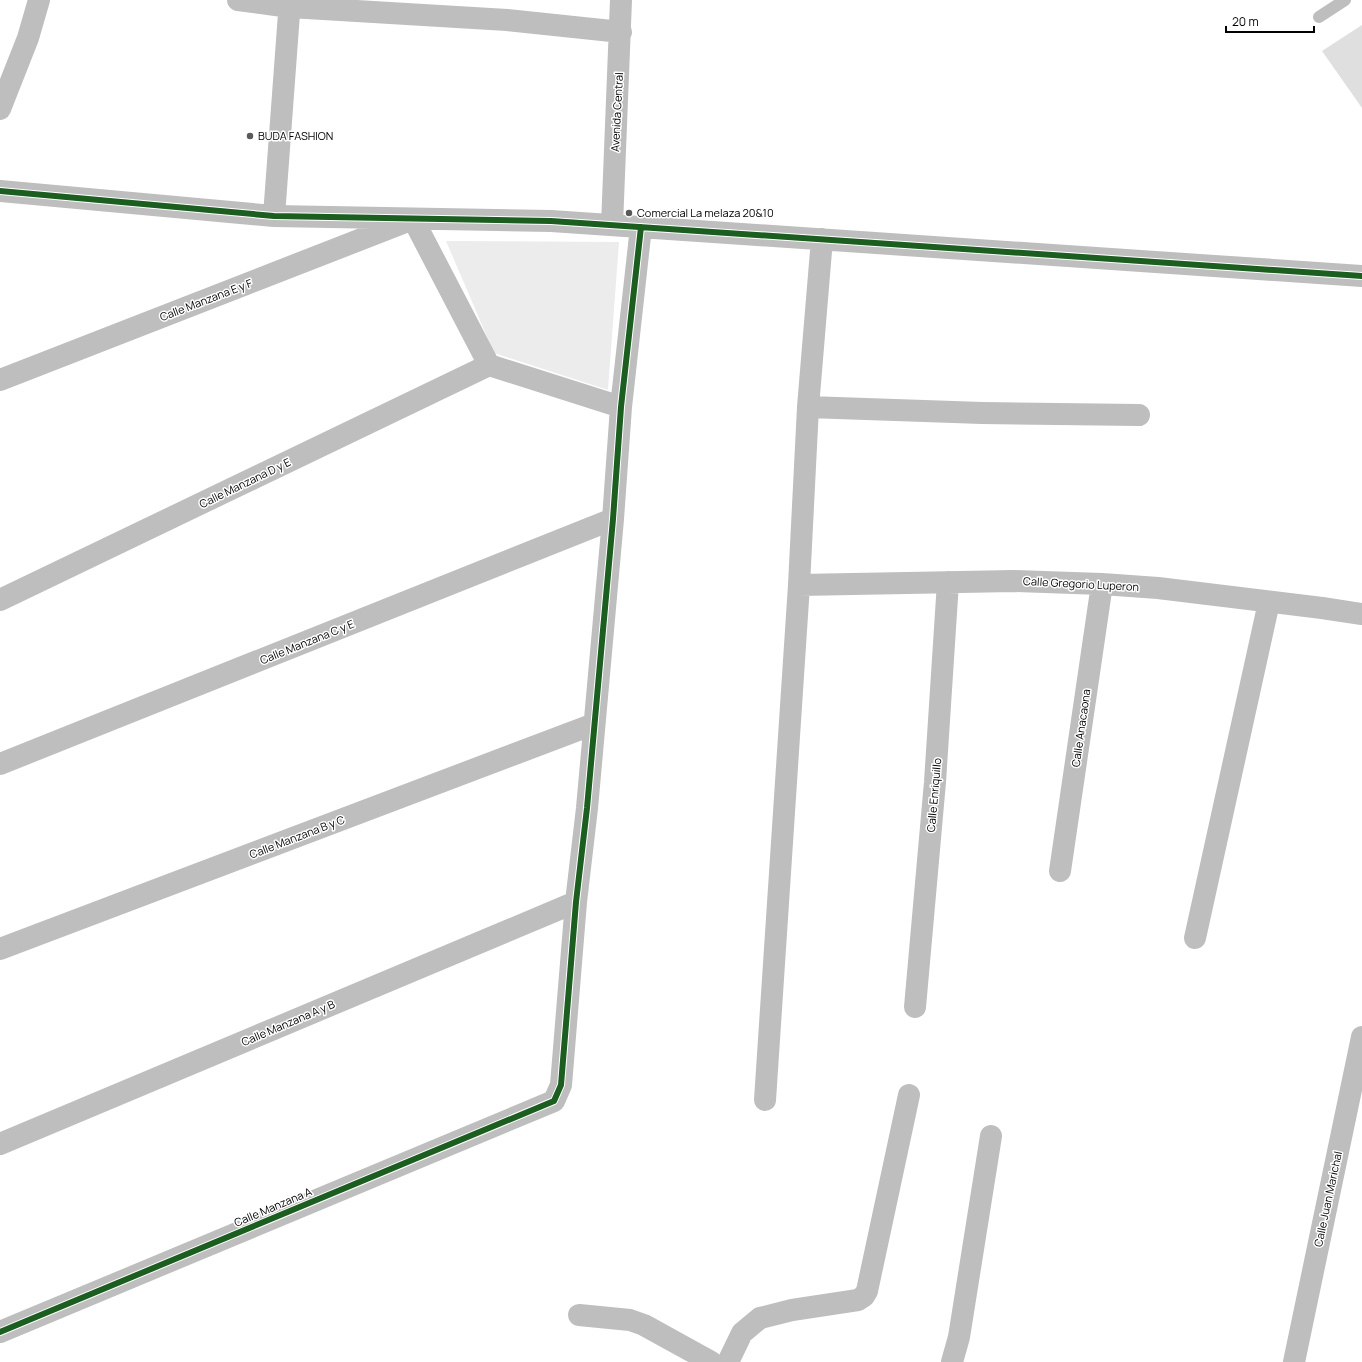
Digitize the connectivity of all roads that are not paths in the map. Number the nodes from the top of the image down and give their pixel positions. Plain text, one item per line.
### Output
1 (39, 0) edge
2 (238, 0) edge
3 (621, 0) edge
4 (1345, 0) edge
5 (290, 4) edge
6 (1319, 17) dead end
7 (621, 32) junction
8 (0, 109) edge
9 (0, 191) edge
10 (274, 216) junction
11 (413, 219) junction
12 (612, 225) junction
13 (641, 227) junction
14 (822, 239) junction
15 (1362, 276) edge
16 (489, 365) junction
17 (0, 380) edge
18 (808, 407) junction
19 (621, 408) junction
20 (1139, 415) dead end
21 (613, 519) junction
22 (948, 582) junction
23 (1102, 584) junction
24 (799, 585) junction
25 (0, 600) edge
26 (1269, 602) junction
27 (1362, 614) edge
28 (594, 724) junction
29 (0, 764) edge
30 (1060, 871) dead end
31 (576, 902) junction
32 (1196, 938) dead end
33 (0, 949) edge
34 (915, 1008) dead end
35 (1361, 1048) edge
36 (909, 1095) dead end
37 (764, 1100) dead end
38 (991, 1136) dead end
39 (0, 1144) edge
40 (578, 1315) dead end
41 (0, 1332) edge
42 (711, 1362) edge
43 (728, 1362) edge
44 (952, 1362) edge
45 (1294, 1362) edge

1 - 8 street
2 - 5 street
3 - 7 street, Avenida Central
4 - 6 lane
5 - 7 street
5 - 10 street
7 - 12 street, Avenida Central
9 - 10 street
10 - 11 street
11 - 12 street
11 - 16 street
11 - 17 street, Calle Manzana E y F
12 - 13 street
13 - 14 street
13 - 19 street
14 - 15 street
14 - 18 street
16 - 19 street
16 - 25 street, Calle Manzana D y E
18 - 20 street
18 - 24 street
19 - 21 street
21 - 28 street
21 - 29 street, Calle Manzana C y E
22 - 23 street, Calle Gregorio Luperon
22 - 24 street, Calle Gregorio Luperon
22 - 34 street, Calle Enriquillo
23 - 26 street, Calle Gregorio Luperon
23 - 30 street, Calle Anacaona
24 - 37 street
26 - 27 street, Calle Gregorio Luperon
26 - 32 street
28 - 31 street
28 - 33 street, Calle Manzana B y C
31 - 39 street, Calle Manzana A y B
31 - 41 street, Calle Manzana A
35 - 45 street, Calle Juan Marichal
36 - 43 street
38 - 44 street
40 - 42 street

